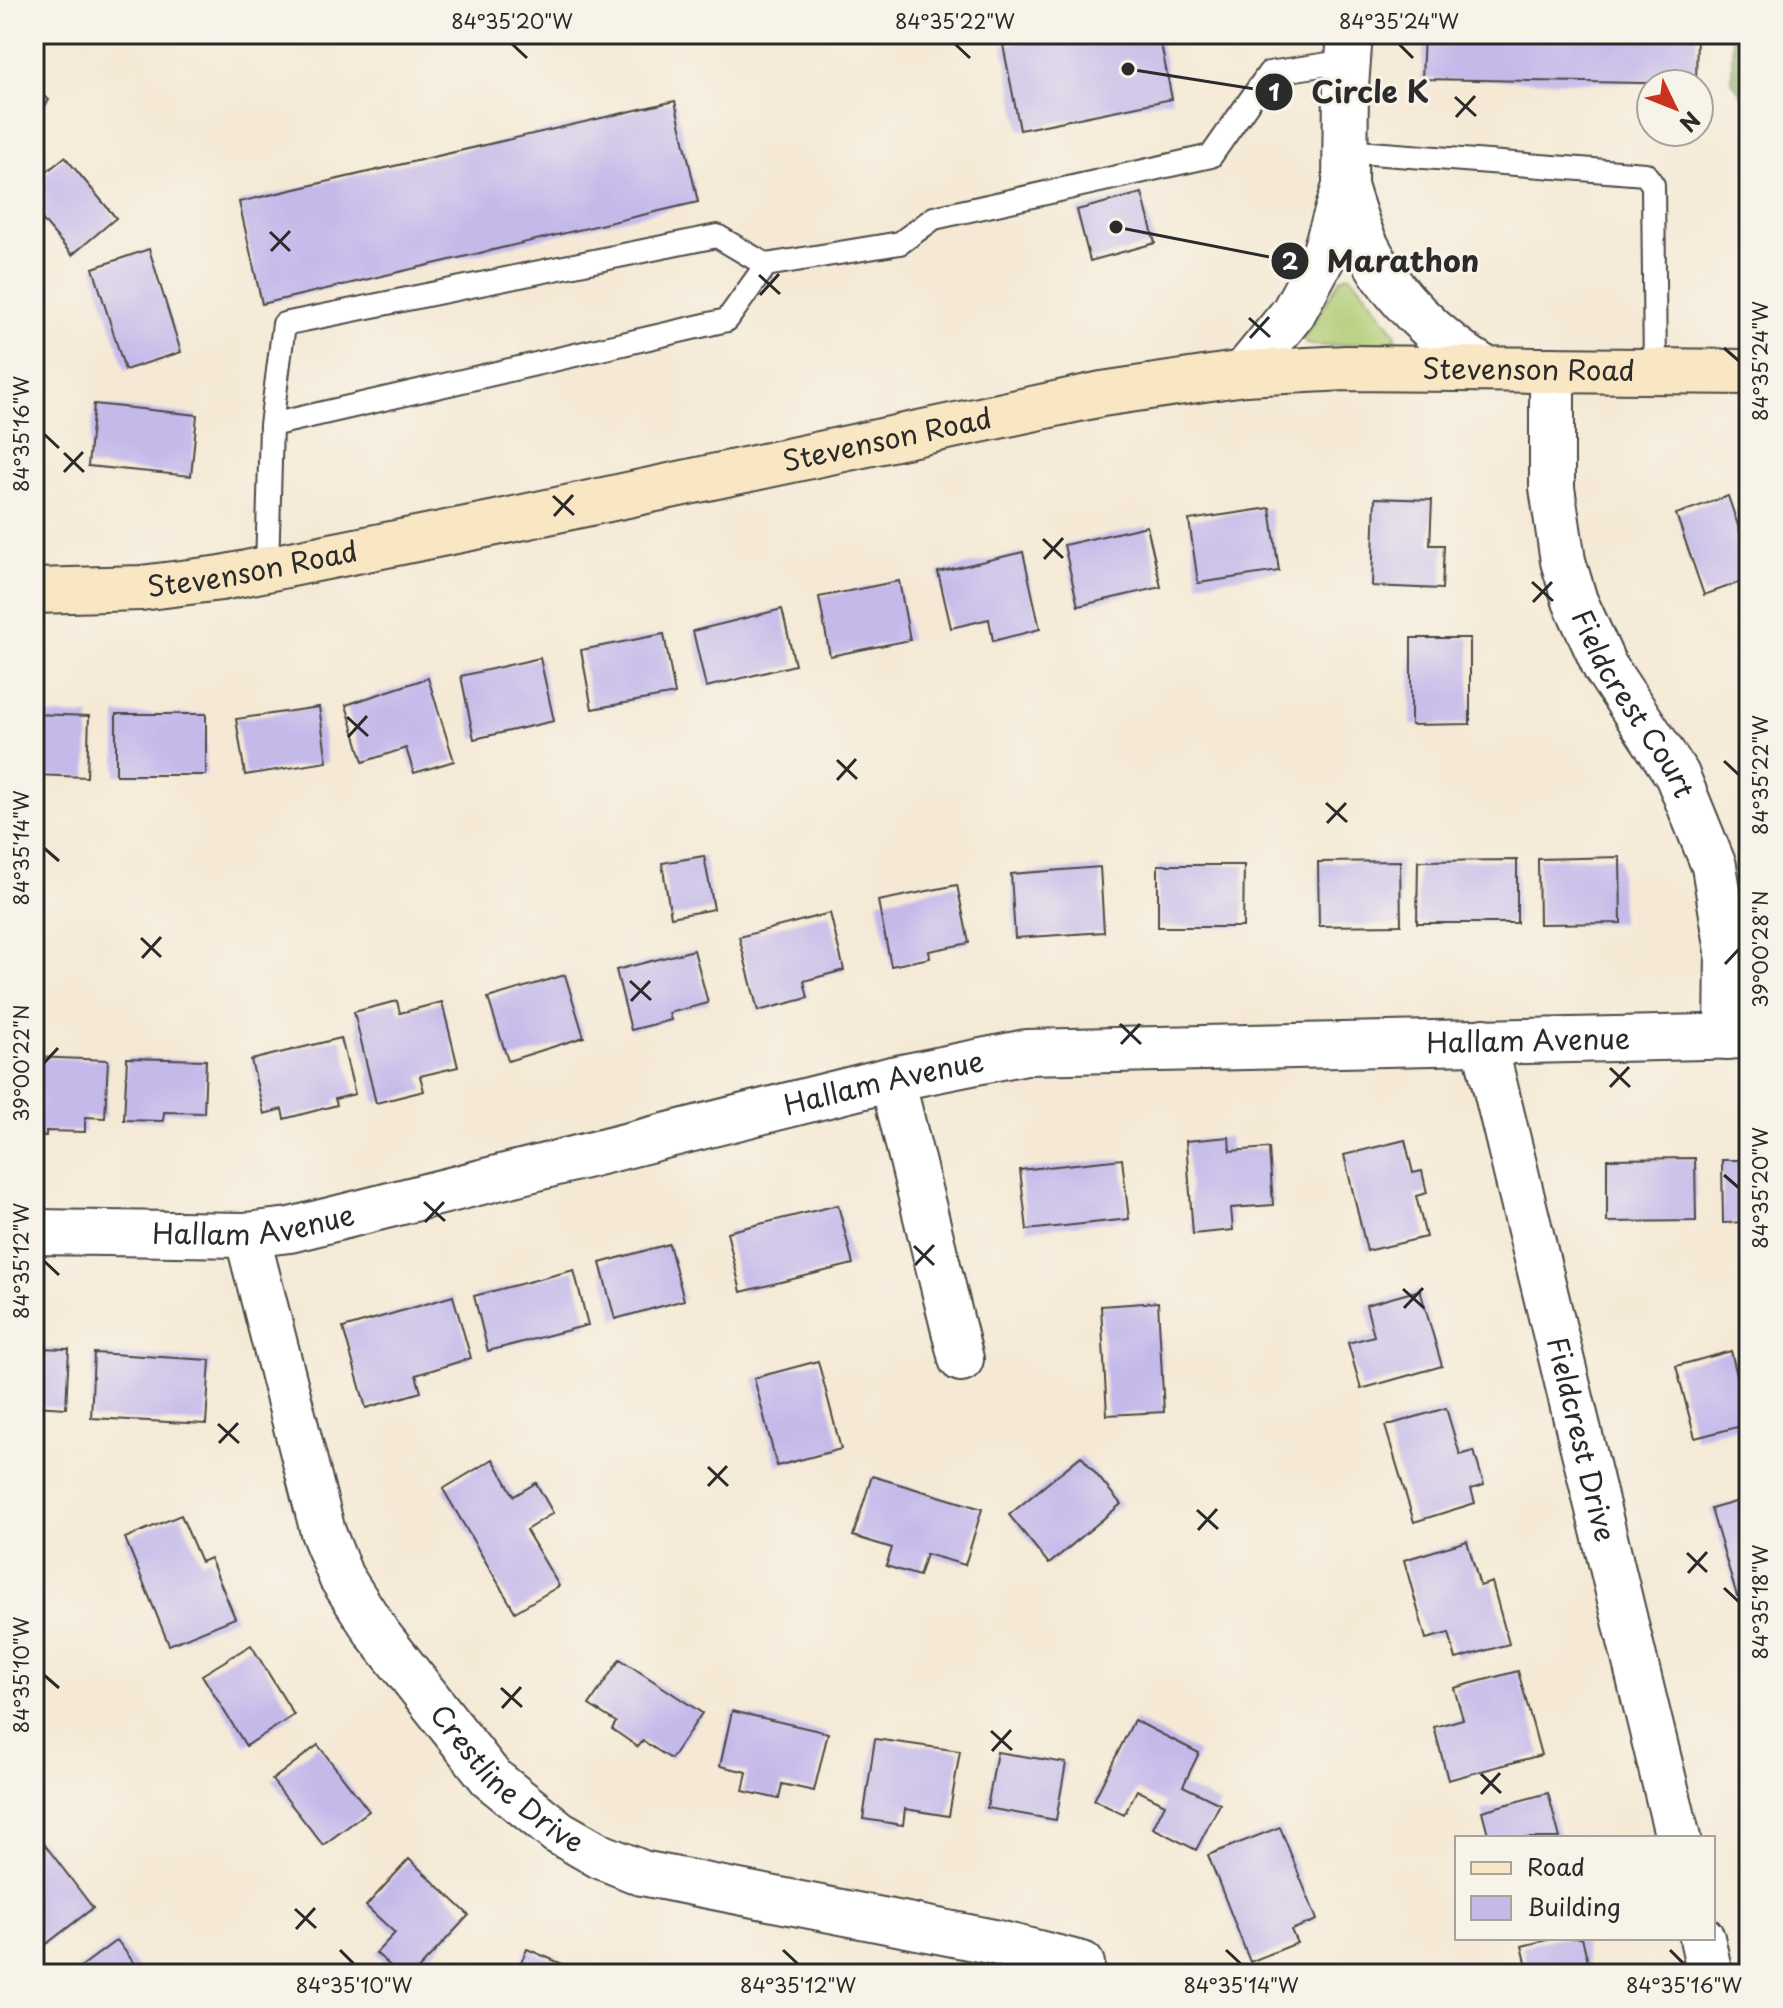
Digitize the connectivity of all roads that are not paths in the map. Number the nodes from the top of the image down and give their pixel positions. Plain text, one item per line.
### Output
1 (1349, 48) edge
2 (1345, 169) junction
3 (766, 265) junction
4 (1485, 369) junction
5 (1552, 370) junction
6 (1655, 371) junction
7 (1749, 372) edge
8 (1244, 373) junction
9 (271, 425) junction
10 (267, 569) junction
11 (34, 591) edge
12 (1738, 1036) edge
13 (1484, 1041) junction
14 (892, 1079) junction
15 (34, 1232) edge
16 (247, 1235) junction
17 (961, 1359) dead end
18 (1678, 1836) edge
19 (1702, 1940) edge
20 (1082, 1964) dead end
21 (1710, 1974) edge

1 - 2 street
1 - 3 lane
2 - 4 street
2 - 6 lane
2 - 8 street
3 - 9 lane
3 - 9 lane
4 - 5 main road, Stevenson Road
4 - 8 main road, Stevenson Road
5 - 6 main road, Stevenson Road
5 - 12 street, Fieldcrest Court
6 - 7 main road, Stevenson Road
8 - 10 main road, Stevenson Road
9 - 10 lane
10 - 11 main road, Stevenson Road
12 - 13 street, Hallam Avenue
13 - 14 street, Hallam Avenue
13 - 18 street, Fieldcrest Drive
14 - 16 street, Hallam Avenue
14 - 17 street
15 - 16 street, Hallam Avenue
16 - 20 street, Crestline Drive
19 - 21 street

